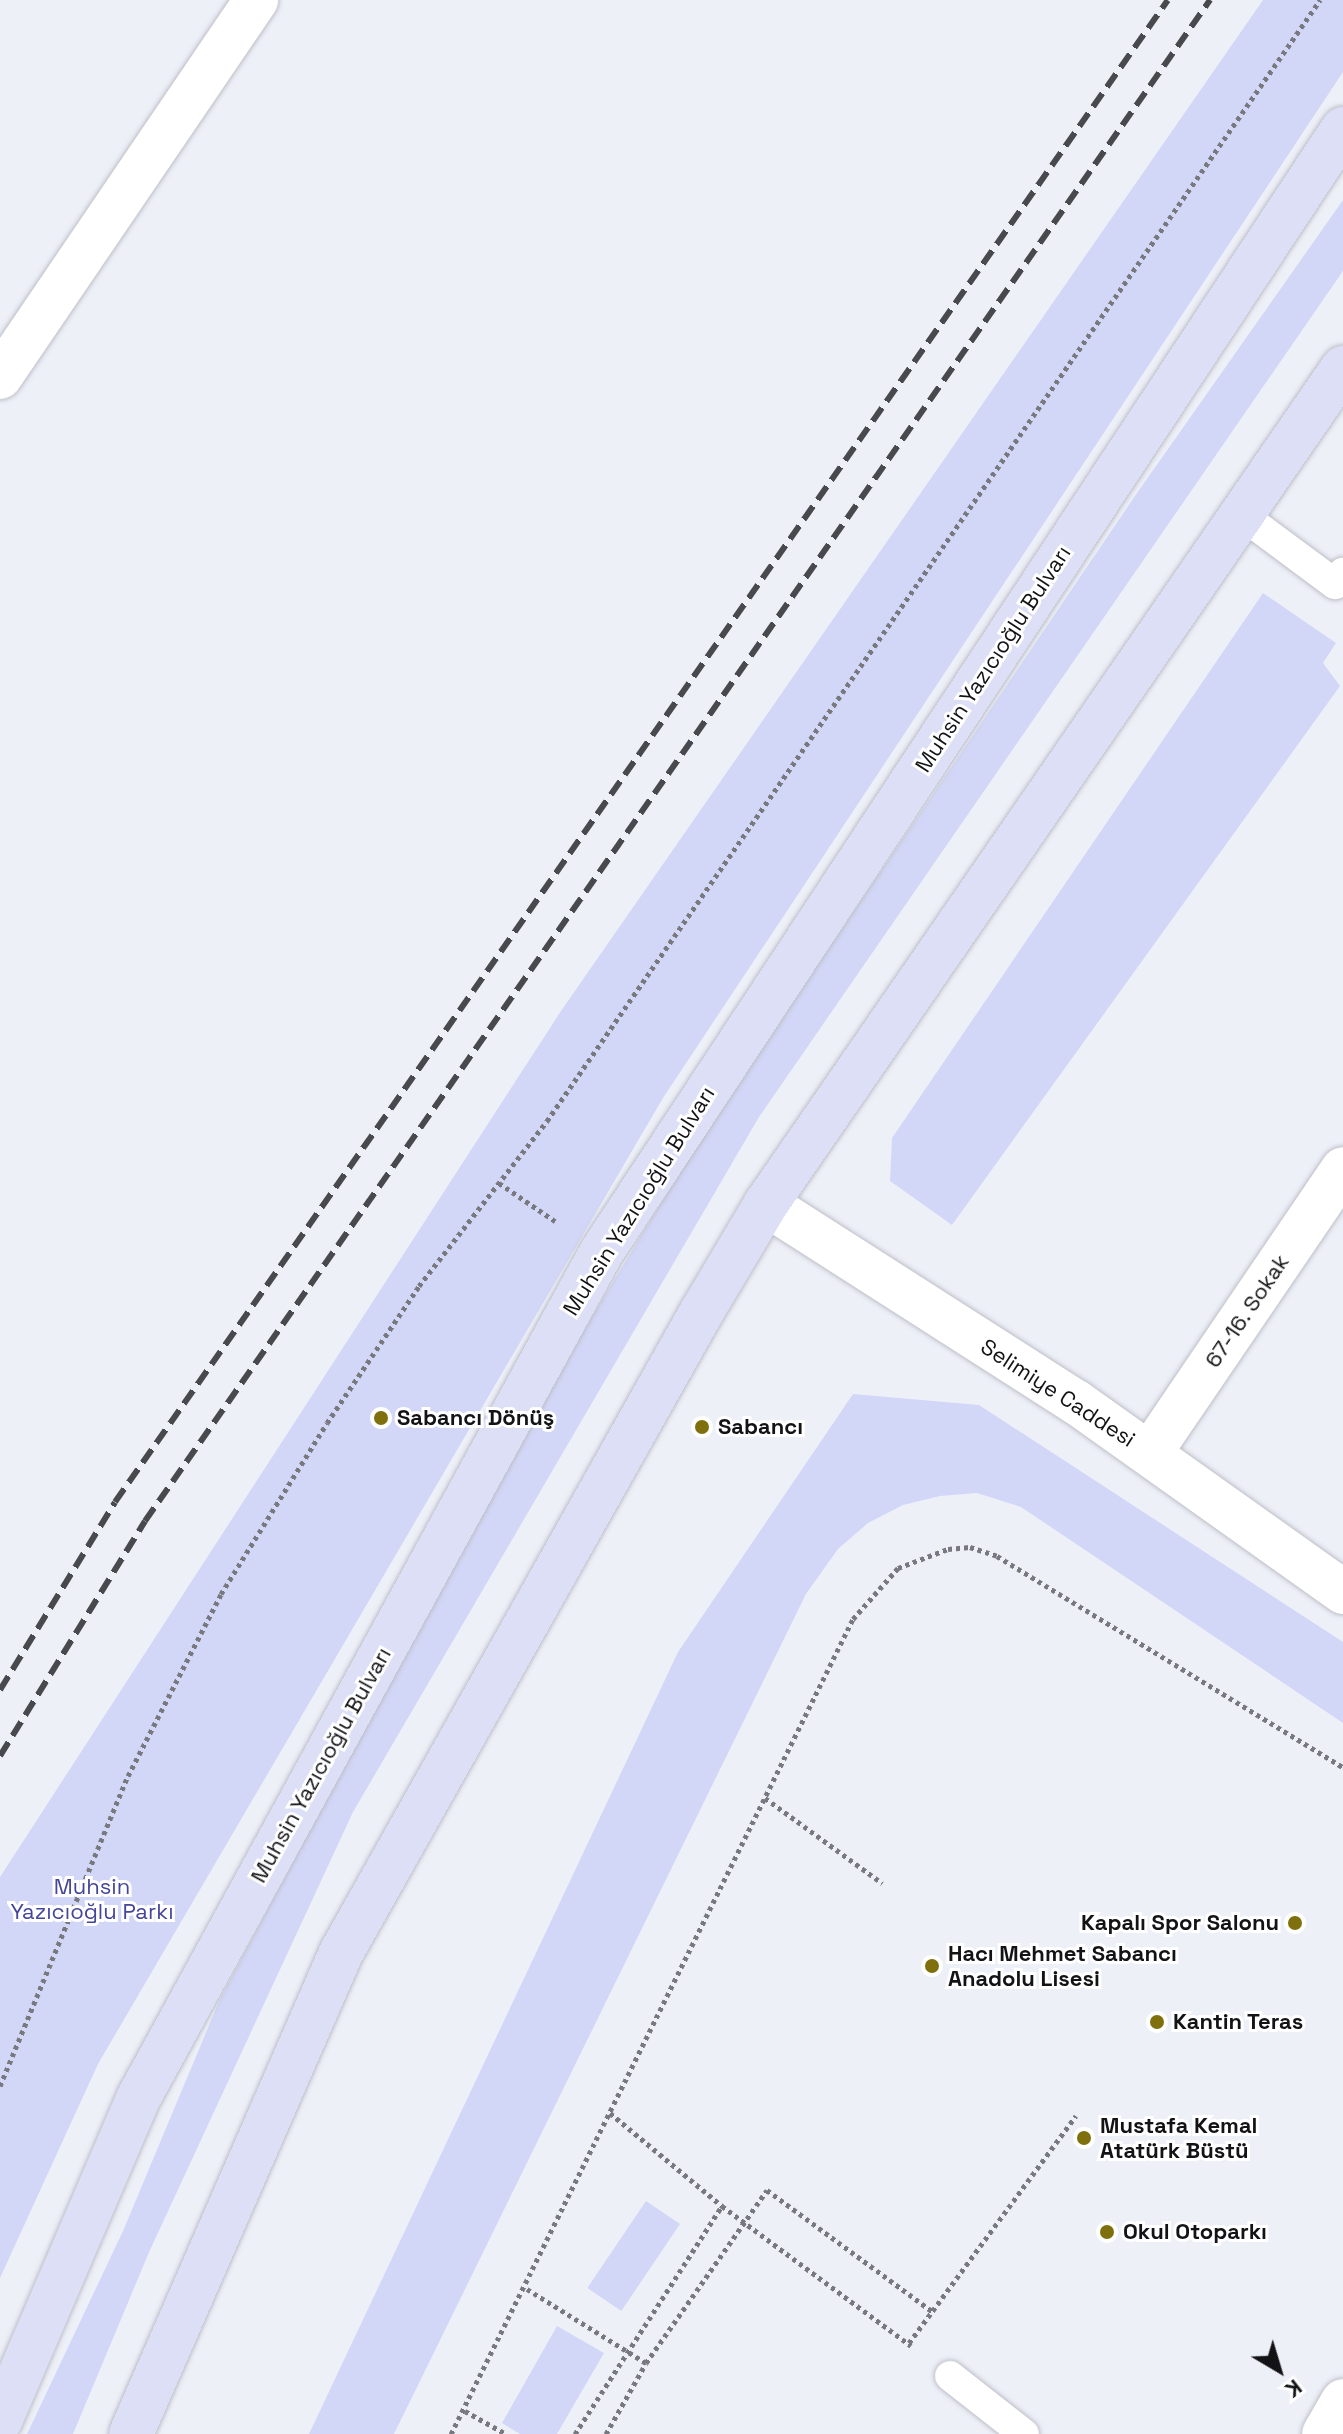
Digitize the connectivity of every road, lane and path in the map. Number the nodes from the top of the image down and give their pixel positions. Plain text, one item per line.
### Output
1 (256, 0) edge
2 (1320, 0) edge
3 (1343, 129) edge
4 (1343, 368) edge
5 (0, 377) edge
6 (1242, 515) junction
7 (1343, 573) edge
8 (1343, 1169) edge
9 (499, 1183) junction
10 (766, 1204) junction
11 (601, 1253) junction
12 (1150, 1453) junction
13 (1343, 1592) edge
14 (1343, 1767) edge
15 (765, 1798) junction
16 (882, 1883) dead end
17 (0, 2086) edge
18 (610, 2113) junction
19 (1076, 2116) dead end
20 (722, 2206) junction
21 (743, 2220) junction
22 (527, 2289) junction
23 (932, 2311) junction
24 (908, 2344) junction
25 (625, 2352) junction
26 (646, 2363) junction
27 (950, 2376) joint
28 (1343, 2401) edge
29 (465, 2411) junction
30 (0, 2421) edge
31 (131, 2434) edge
32 (451, 2434) edge
33 (506, 2434) edge
34 (575, 2434) edge
35 (606, 2434) edge
36 (1024, 2434) edge
37 (1324, 2434) edge

1 - 5 street
2 - 9 path
3 - 11 main road, Muhsin Yazıcıoğlu Bulvarı
4 - 6 main road
6 - 7 lane
6 - 10 main road
8 - 12 street, 67-16. Sokak
9 - 11 path
9 - 17 path
10 - 12 street, Selimiye Caddesi
10 - 31 main road
11 - 30 main road, Muhsin Yazıcıoğlu Bulvarı
12 - 13 street, Selimiye Caddesi
14 - 15 path
15 - 16 path
15 - 18 path
18 - 20 path
18 - 22 path
19 - 23 path
20 - 21 path
20 - 25 path
21 - 23 path
21 - 24 path
21 - 26 path
22 - 25 path
22 - 29 path
23 - 24 path
24 - 27 path
25 - 26 path
25 - 34 path
26 - 35 path
27 - 36 lane
28 - 37 street
29 - 32 path
29 - 33 path

